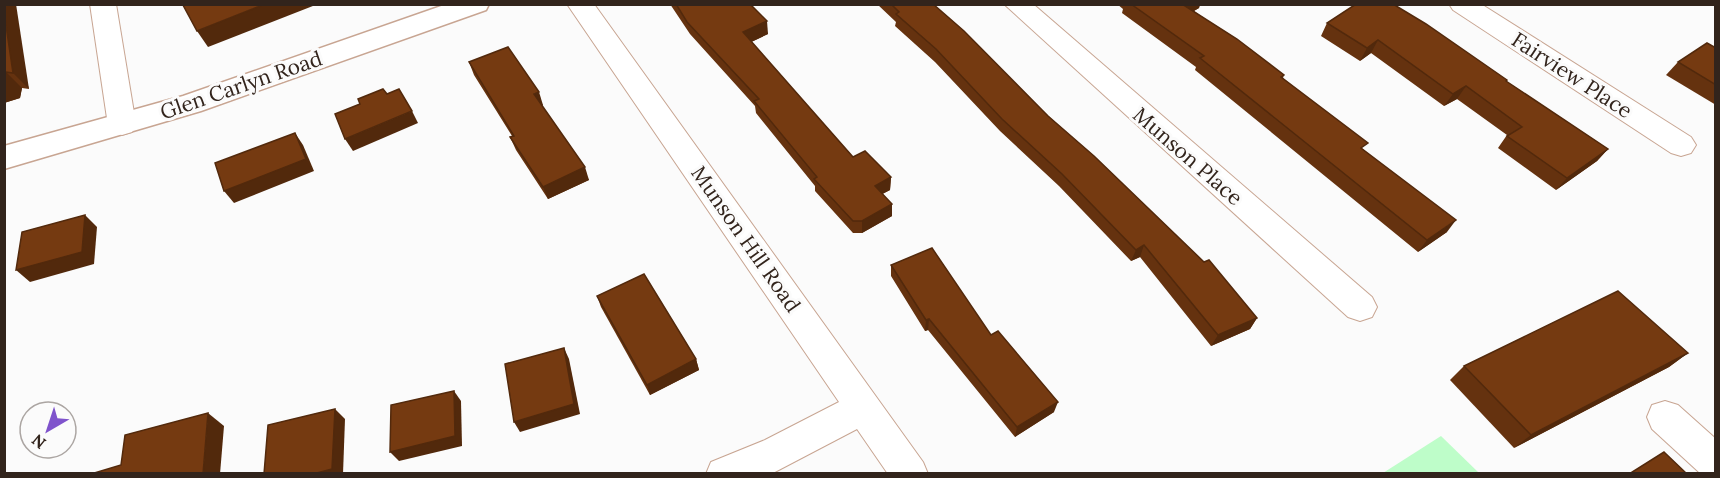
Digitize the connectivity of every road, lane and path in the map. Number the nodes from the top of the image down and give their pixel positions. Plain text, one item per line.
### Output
1 (103, 4) edge
2 (580, 4) edge
3 (1017, 4) edge
4 (1462, 4) edge
5 (471, 5) edge
6 (122, 125) junction
7 (1681, 145) dead end
8 (4, 158) edge
9 (1360, 307) dead end
10 (863, 406) junction
11 (1665, 417) dead end
12 (1716, 464) edge
13 (724, 474) edge
14 (910, 474) edge

1 - 6 street
2 - 10 street, Munson Hill Road
3 - 9 street, Munson Place
4 - 7 street, Fairview Place
5 - 6 street, Glen Carlyn Road
6 - 8 street, Glen Carlyn Road
10 - 13 street
10 - 14 street, Munson Hill Road
11 - 12 street

